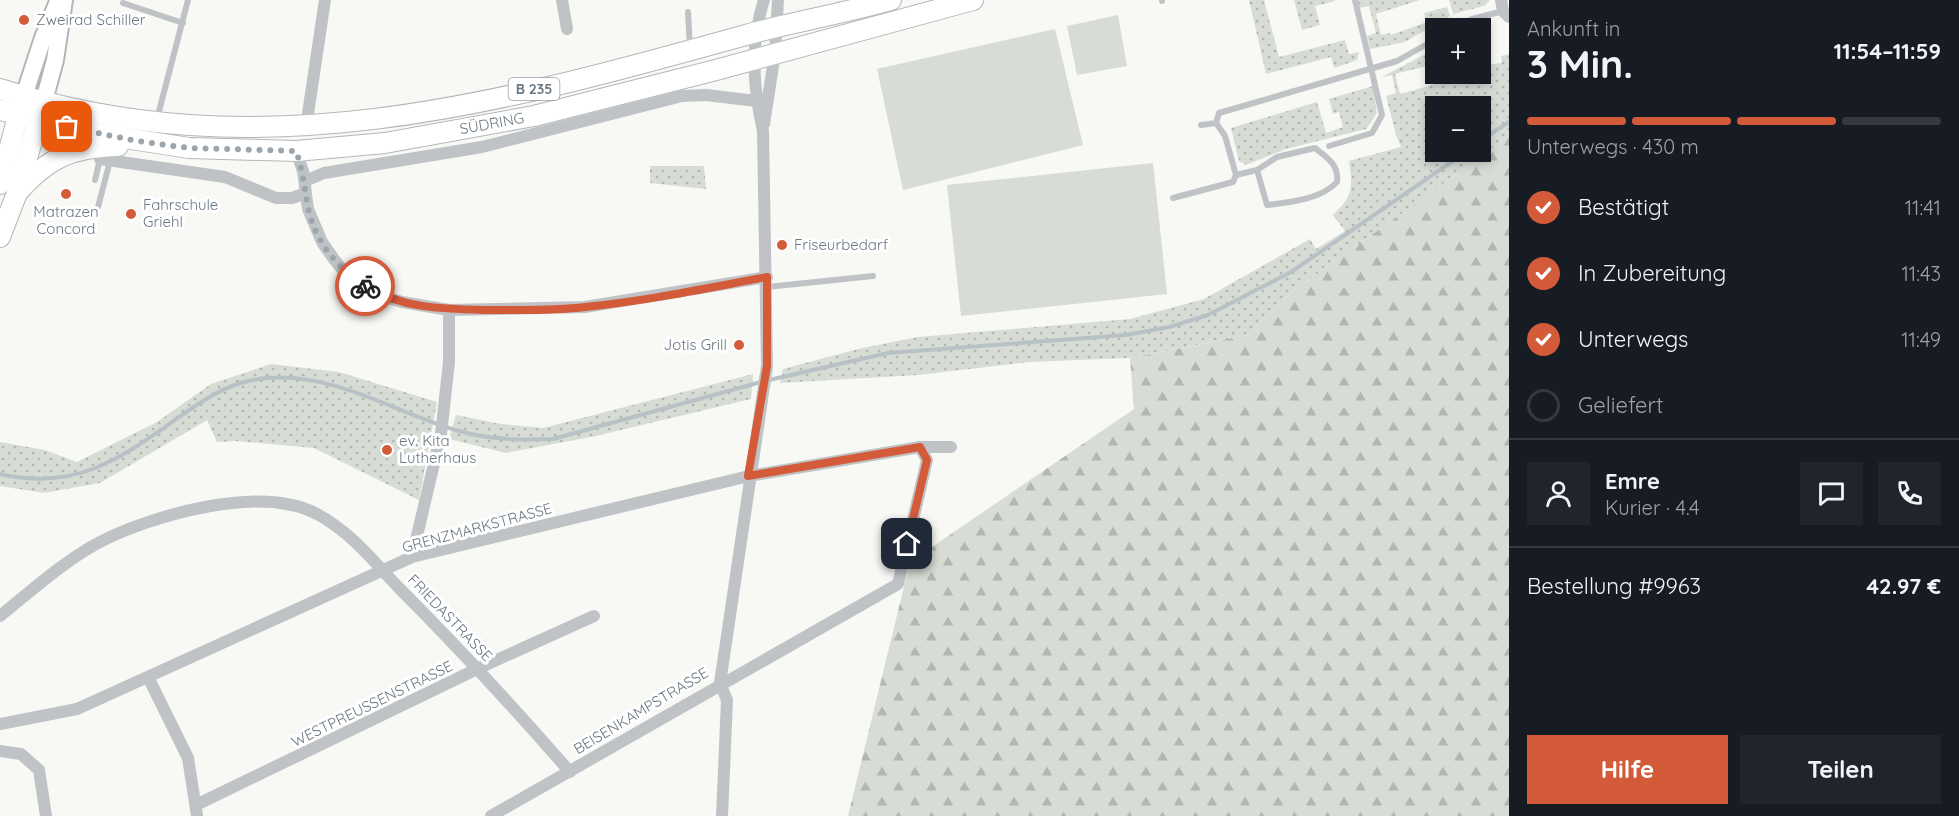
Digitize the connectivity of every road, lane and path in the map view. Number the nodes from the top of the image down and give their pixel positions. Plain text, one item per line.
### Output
1 (59, 0) edge
2 (64, 0) edge
3 (189, 0) edge
4 (325, 0) edge
5 (562, 0) edge
6 (764, 0) edge
7 (778, 0) edge
8 (891, 0) edge
9 (974, 0) edge
10 (1355, 0) edge
11 (123, 3) dead end
12 (1504, 9) edge
13 (688, 12) dead end
14 (1475, 18) edge
15 (183, 22) junction
16 (777, 28) junction
17 (567, 30) dead end
18 (758, 32) junction
19 (1425, 45) edge
20 (690, 51) junction
21 (775, 53) junction
22 (753, 60) junction
23 (1372, 69) junction
24 (0, 89) edge
25 (756, 101) junction
26 (25, 108) edge
27 (156, 123) junction
28 (1216, 123) junction
29 (1201, 125) dead end
30 (306, 127) junction
31 (762, 131) junction
32 (156, 144) junction
33 (1329, 146) dead end
34 (296, 151) junction
35 (105, 159) junction
36 (1257, 170) junction
37 (1236, 175) junction
38 (95, 180) dead end
39 (305, 187) junction
40 (8, 189) edge
41 (1173, 198) dead end
42 (98, 207) dead end
43 (0, 237) edge
44 (873, 276) dead end
45 (767, 282) junction
46 (449, 310) junction
47 (920, 447) junction
48 (951, 447) dead end
49 (748, 476) junction
50 (412, 557) junction
51 (383, 571) junction
52 (0, 616) edge
53 (594, 616) dead end
54 (479, 668) junction
55 (148, 677) junction
56 (720, 683) junction
57 (0, 724) edge
58 (0, 751) edge
59 (570, 772) junction
60 (196, 811) edge
61 (46, 816) edge
62 (491, 816) edge
63 (722, 816) edge

1 - 26 main road
2 - 26 main road
3 - 15 lane
4 - 30 street
5 - 17 street
6 - 18 street
7 - 16 street
8 - 16 main road, SÜDRING / B 235
9 - 21 main road, SÜDRING / B 235
10 - 23 lane
11 - 15 lane
12 - 14 lane
13 - 20 lane
15 - 27 lane
16 - 18 main road, SÜDRING / B 235
16 - 21 street
18 - 20 main road, SÜDRING / B 235
18 - 22 street
19 - 23 lane
20 - 30 main road, SÜDRING / B 235
21 - 22 main road, SÜDRING / B 235
21 - 31 street
22 - 25 street
22 - 34 main road, SÜDRING / B 235
23 - 28 lane
23 - 33 lane
24 - 26 main road, SÜDRING
25 - 31 street
25 - 39 street, SÜDRING
26 - 27 main road, SÜDRING / B 235
26 - 32 main road, SÜDRING / B 235
26 - 40 main road, B 235
27 - 30 main road, SÜDRING / B 235
28 - 29 lane
28 - 37 lane
31 - 45 street, BEISENKAMPSTRASSE
32 - 34 main road, SÜDRING / B 235
32 - 40 main road, B 235
34 - 39 street
35 - 38 lane
35 - 39 street, SÜDRING
35 - 42 lane
36 - 36 lane
36 - 37 lane
37 - 41 lane
39 - 46 street
40 - 43 main road, B 235
44 - 45 lane
45 - 46 street
45 - 49 street, BEISENKAMPSTRASSE
46 - 50 street
47 - 48 street, GRENZMARKSTRASSE
47 - 49 street, GRENZMARKSTRASSE
47 - 56 street
49 - 50 street, GRENZMARKSTRASSE
49 - 56 street, BEISENKAMPSTRASSE
50 - 51 street, GRENZMARKSTRASSE
51 - 52 street, FRIEDASTRASSE
51 - 54 street, FRIEDASTRASSE
51 - 55 street, GRENZMARKSTRASSE
53 - 54 street, WESTPREUSSENSTRASSE
54 - 59 street, FRIEDASTRASSE
54 - 60 street, WESTPREUSSENSTRASSE
55 - 57 street, GRENZMARKSTRASSE
55 - 60 street
56 - 59 street, BEISENKAMPSTRASSE
56 - 63 street
58 - 61 street
59 - 62 street, BEISENKAMPSTRASSE

